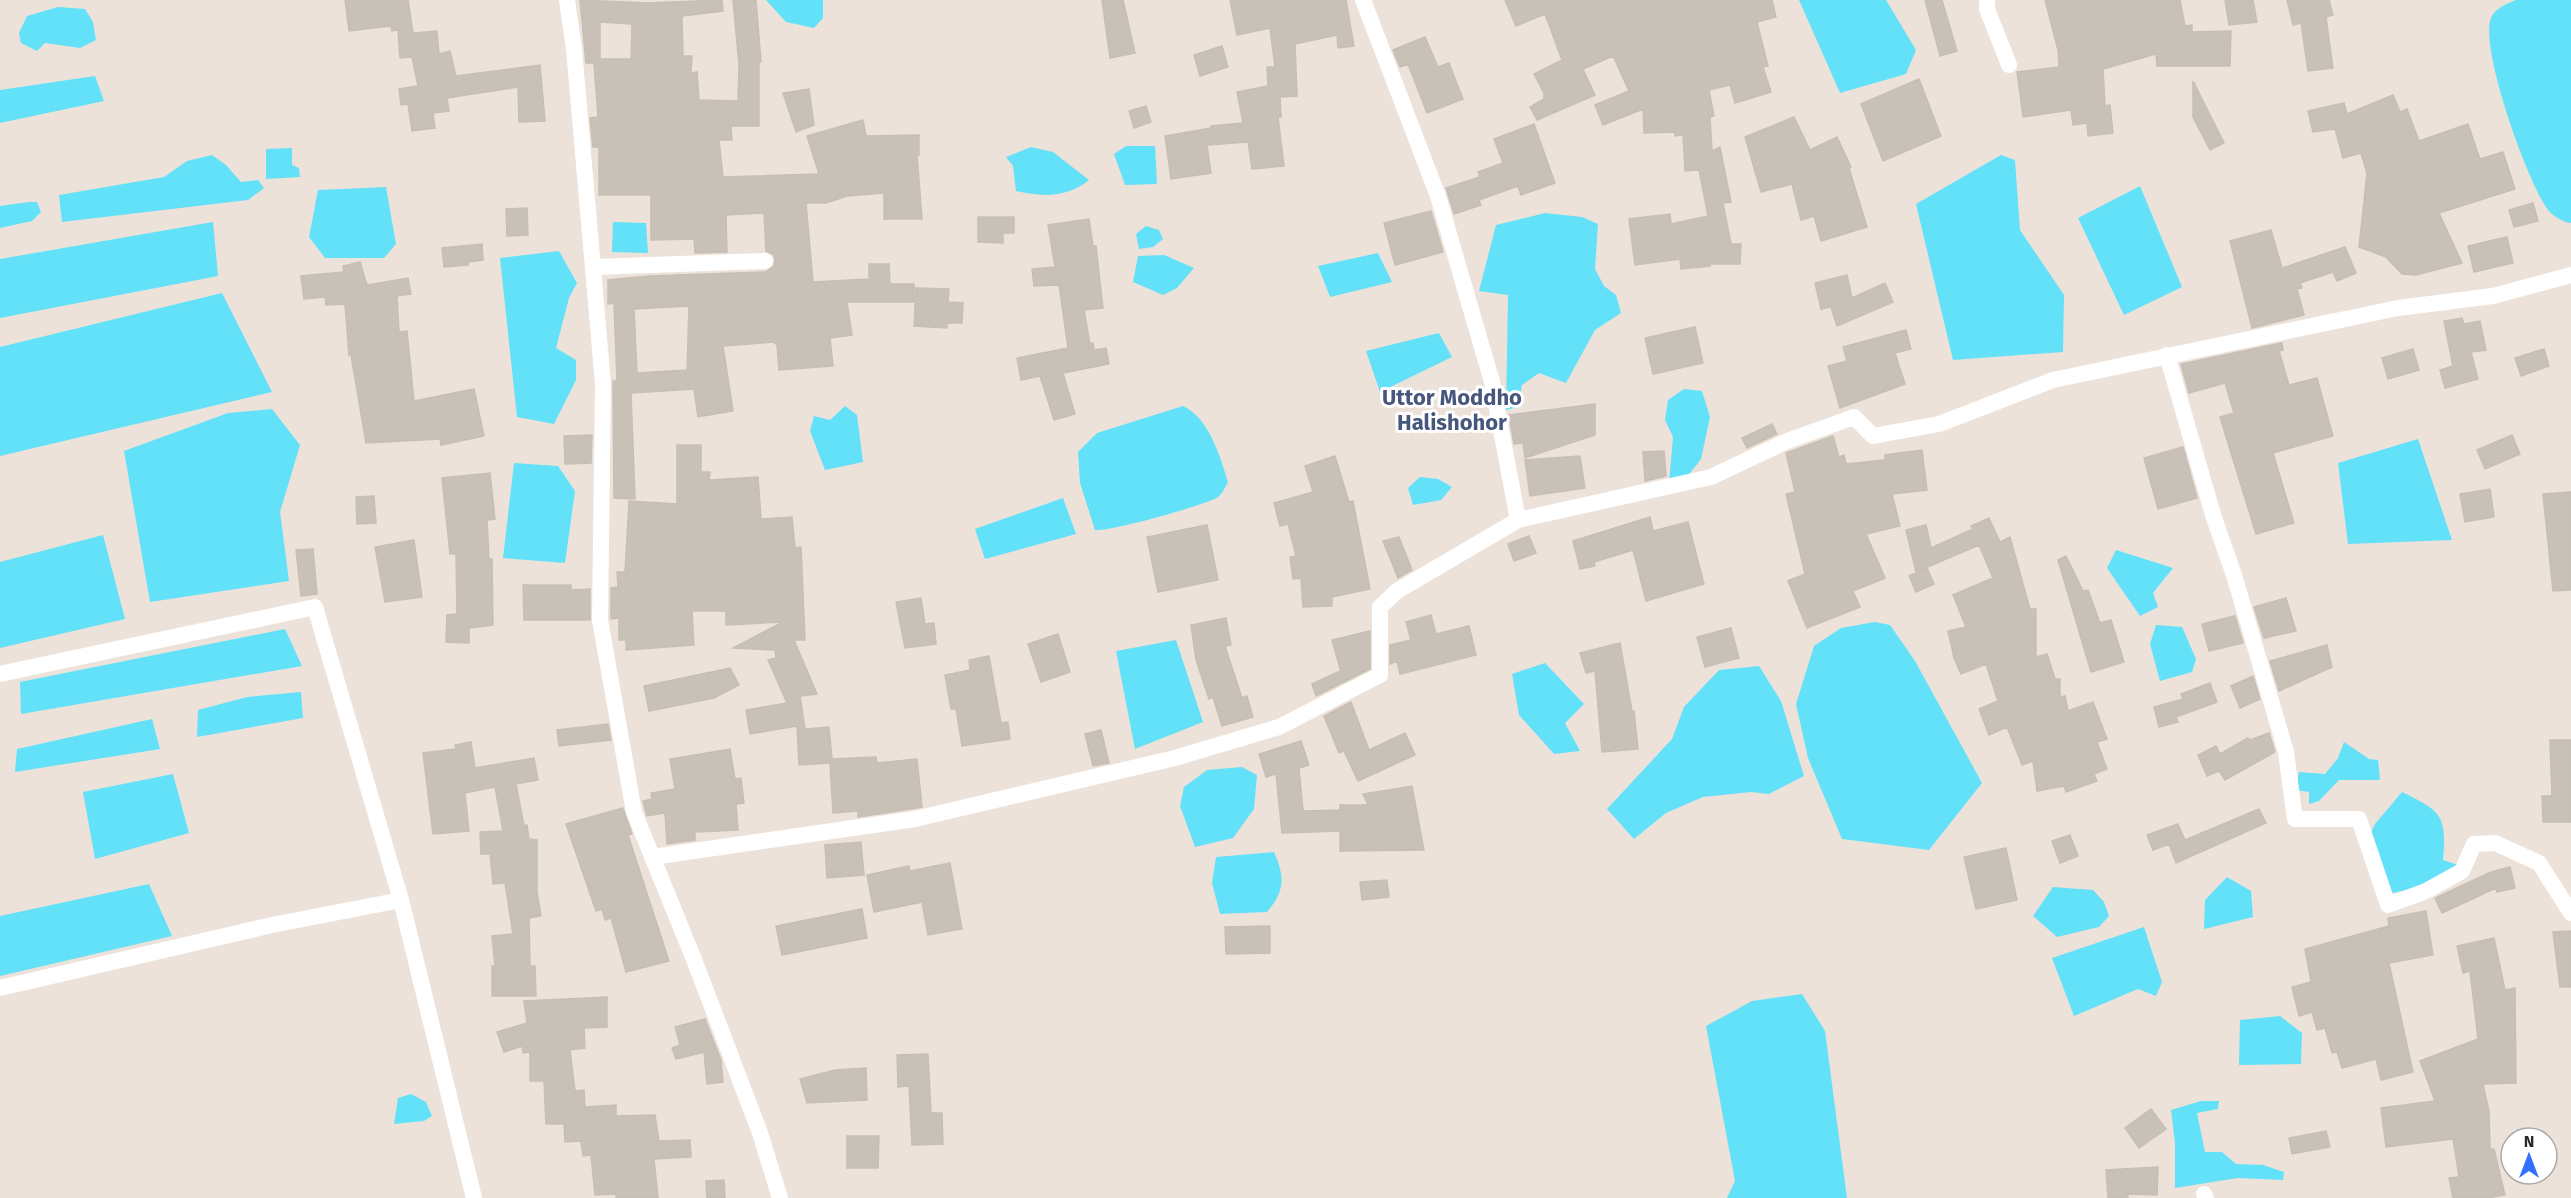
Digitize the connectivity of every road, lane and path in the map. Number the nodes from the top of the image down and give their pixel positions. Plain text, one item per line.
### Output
1 (567, 0) edge
2 (1364, 0) edge
3 (1987, 0) edge
4 (2008, 65) dead end
5 (765, 261) dead end
6 (594, 267) junction
7 (2571, 274) edge
8 (2167, 355) junction
9 (1518, 520) junction
10 (0, 674) edge
11 (652, 857) junction
12 (401, 900) junction
13 (2571, 913) edge
14 (0, 988) edge
15 (474, 1198) edge
16 (780, 1198) edge

1 - 6 street
2 - 9 street
3 - 4 street
5 - 6 street
6 - 11 street
7 - 8 street
8 - 9 street
8 - 13 street
9 - 11 street
10 - 12 street
11 - 16 street
12 - 14 street
12 - 15 street

